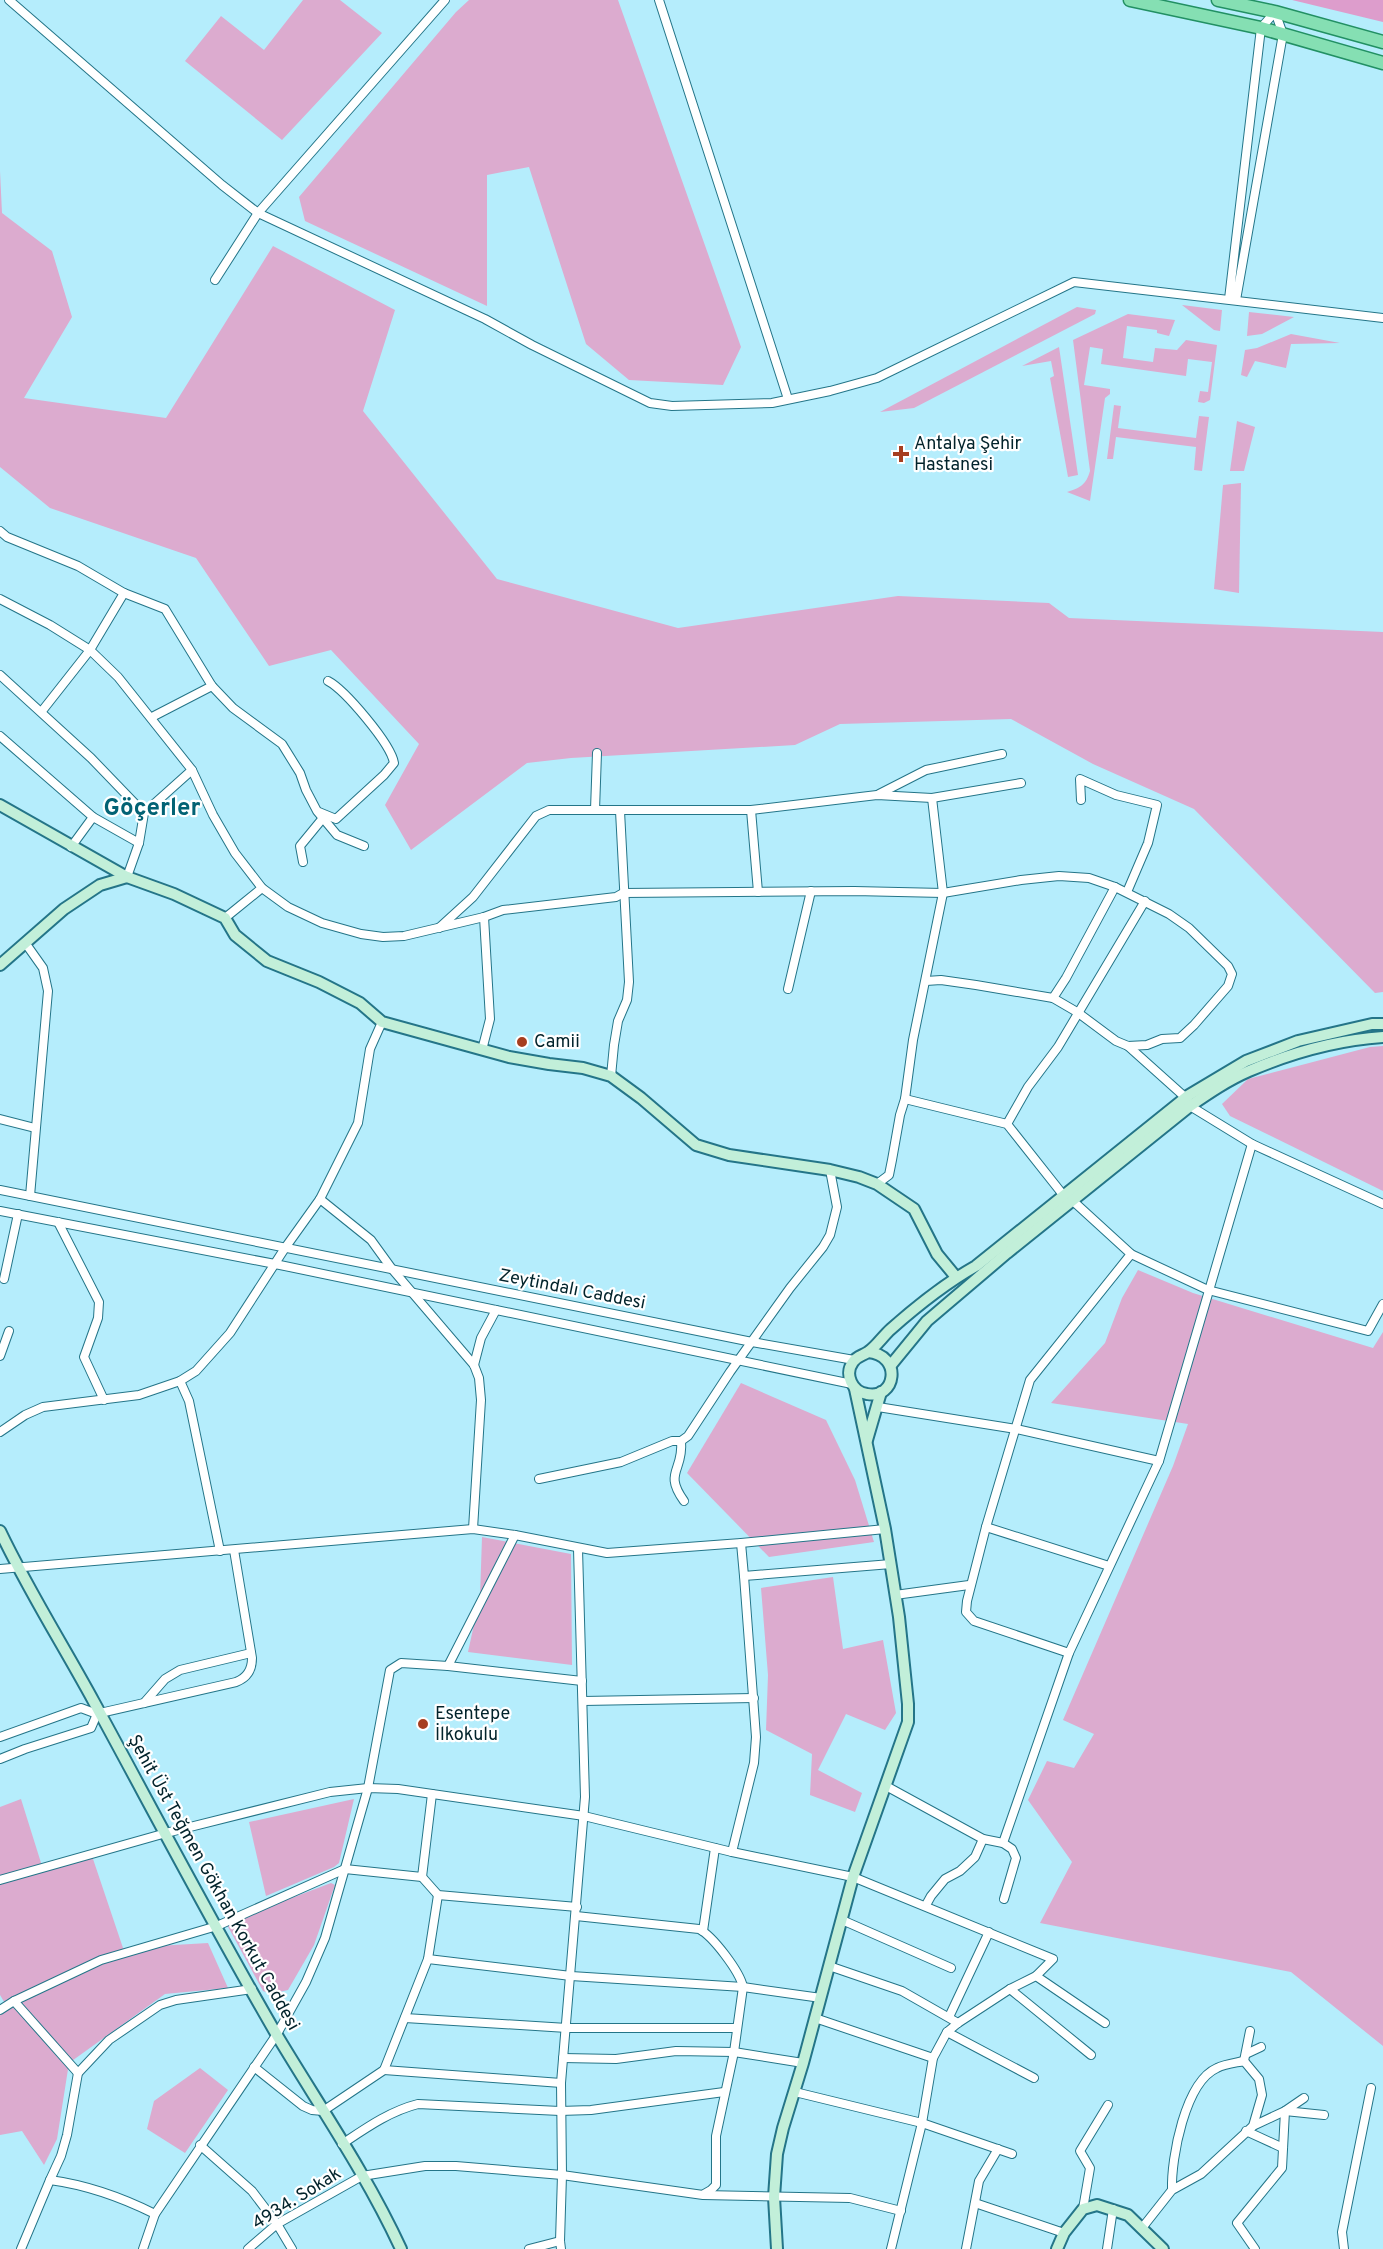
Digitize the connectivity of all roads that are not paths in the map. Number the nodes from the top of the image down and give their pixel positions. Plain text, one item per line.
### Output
1 (9, 0) edge
2 (445, 0) edge
3 (659, 0) edge
4 (1130, 0) edge
5 (1218, 0) edge
6 (1275, 12) junction
7 (1261, 28) junction
8 (1283, 33) junction
9 (1383, 42) edge
10 (1383, 63) edge
11 (258, 213) junction
12 (215, 280) dead end
13 (1233, 299) junction
14 (1383, 318) edge
15 (788, 399) junction
16 (0, 531) edge
17 (124, 593) junction
18 (0, 599) edge
19 (90, 650) junction
20 (0, 675) edge
21 (328, 681) dead end
22 (213, 686) junction
23 (42, 711) junction
24 (152, 717) junction
25 (0, 736) edge
26 (597, 753) dead end
27 (1002, 754) dead end
28 (192, 770) junction
29 (1021, 783) dead end
30 (877, 795) junction
31 (932, 798) junction
32 (1081, 801) dead end
33 (0, 805) edge
34 (595, 810) junction
35 (751, 810) junction
36 (317, 811) junction
37 (620, 811) junction
38 (144, 813) junction
39 (93, 817) junction
40 (323, 818) junction
41 (139, 843) junction
42 (364, 846) dead end
43 (71, 848) junction
44 (303, 862) dead end
45 (127, 878) junction
46 (1115, 887) junction
47 (262, 888) junction
48 (811, 891) junction
49 (758, 892) junction
50 (1126, 892) junction
51 (623, 893) junction
52 (943, 893) junction
53 (1145, 901) junction
54 (225, 918) junction
55 (484, 918) junction
56 (438, 929) junction
57 (26, 944) junction
58 (0, 965) edge
59 (926, 981) junction
60 (788, 989) dead end
61 (1053, 998) junction
62 (1077, 1012) junction
63 (382, 1022) junction
64 (1383, 1024) edge
65 (1383, 1037) edge
66 (1128, 1046) junction
67 (482, 1050) junction
68 (611, 1076) junction
69 (905, 1099) junction
70 (1188, 1102) junction
71 (0, 1119) edge
72 (1007, 1124) junction
73 (35, 1128) junction
74 (1252, 1144) junction
75 (830, 1170) junction
76 (877, 1184) junction
77 (0, 1190) edge
78 (30, 1196) junction
79 (1069, 1198) junction
80 (320, 1199) junction
81 (1383, 1204) edge
82 (0, 1211) edge
83 (18, 1214) junction
84 (58, 1222) junction
85 (285, 1248) junction
86 (1131, 1254) junction
87 (275, 1264) junction
88 (392, 1269) junction
89 (956, 1277) junction
90 (4, 1279) dead end
91 (1208, 1290) junction
92 (412, 1293) junction
93 (1383, 1305) edge
94 (496, 1310) junction
95 (9, 1331) dead end
96 (752, 1342) junction
97 (868, 1352) junction
98 (0, 1356) edge
99 (854, 1360) junction
100 (738, 1361) junction
101 (474, 1365) junction
102 (891, 1365) junction
103 (180, 1381) junction
104 (854, 1387) junction
105 (881, 1392) junction
106 (104, 1400) junction
107 (878, 1407) junction
108 (1016, 1429) junction
109 (0, 1432) edge
110 (867, 1440) junction
111 (681, 1441) junction
112 (1159, 1461) junction
113 (539, 1479) dead end
114 (684, 1501) dead end
115 (986, 1527) junction
116 (474, 1529) junction
117 (885, 1529) junction
118 (0, 1532) edge
119 (516, 1535) junction
120 (741, 1543) junction
121 (578, 1549) junction
122 (234, 1550) junction
123 (220, 1551) junction
124 (891, 1564) junction
125 (1109, 1566) junction
126 (0, 1569) edge
127 (18, 1569) junction
128 (744, 1576) junction
129 (969, 1585) junction
130 (895, 1595) junction
131 (251, 1653) junction
132 (1069, 1653) junction
133 (448, 1666) junction
134 (582, 1681) junction
135 (754, 1698) junction
136 (583, 1701) junction
137 (144, 1703) junction
138 (98, 1714) junction
139 (0, 1737) edge
140 (0, 1759) edge
141 (886, 1786) junction
142 (368, 1788) junction
143 (432, 1794) junction
144 (584, 1816) junction
145 (166, 1833) junction
146 (982, 1839) junction
147 (1003, 1843) junction
148 (715, 1848) junction
149 (732, 1852) junction
150 (345, 1869) junction
151 (422, 1877) junction
152 (854, 1877) junction
153 (0, 1880) edge
154 (438, 1895) junction
155 (1004, 1899) dead end
156 (926, 1905) junction
157 (577, 1907) junction
158 (576, 1916) junction
159 (842, 1920) junction
160 (217, 1926) junction
161 (704, 1931) junction
162 (989, 1932) junction
163 (428, 1959) junction
164 (829, 1966) junction
165 (951, 1968) dead end
166 (571, 1976) junction
167 (1036, 1976) junction
168 (742, 1987) junction
169 (252, 1989) junction
170 (1010, 1989) junction
171 (821, 1998) junction
172 (14, 2001) junction
173 (0, 2010) edge
174 (815, 2018) junction
175 (949, 2018) junction
176 (405, 2019) junction
177 (1105, 2022) dead end
178 (958, 2023) junction
179 (567, 2028) junction
180 (737, 2028) junction
181 (1250, 2031) dead end
182 (947, 2032) junction
183 (277, 2034) junction
184 (1261, 2047) dead end
185 (734, 2052) junction
186 (1091, 2055) dead end
187 (1245, 2057) junction
188 (564, 2058) junction
189 (933, 2058) junction
190 (803, 2063) junction
191 (254, 2067) junction
192 (384, 2070) junction
193 (78, 2073) junction
194 (1034, 2078) dead end
195 (561, 2083) junction
196 (1371, 2088) dead end
197 (795, 2091) junction
198 (724, 2092) junction
199 (1304, 2098) dead end
200 (1108, 2106) dead end
201 (323, 2111) junction
202 (560, 2111) junction
203 (1285, 2111) junction
204 (1324, 2115) dead end
205 (922, 2123) junction
206 (1250, 2129) junction
207 (342, 2144) junction
208 (200, 2145) junction
209 (1283, 2148) junction
210 (998, 2149) junction
211 (1012, 2154) dead end
212 (562, 2175) junction
213 (363, 2176) junction
214 (50, 2180) junction
215 (1172, 2190) junction
216 (703, 2195) junction
217 (774, 2196) junction
218 (975, 2203) junction
219 (1083, 2209) junction
220 (1113, 2209) junction
221 (901, 2211) junction
222 (155, 2214) junction
223 (277, 2224) junction
224 (1142, 2228) junction
225 (1064, 2233) junction
226 (561, 2245) edge
227 (21, 2249) edge
228 (143, 2249) edge
229 (248, 2249) edge
230 (292, 2249) edge
231 (400, 2249) edge
232 (529, 2249) edge
233 (777, 2249) edge
234 (891, 2249) edge
235 (966, 2249) edge
236 (1057, 2249) edge
237 (1107, 2249) edge
238 (1163, 2249) edge
239 (1255, 2249) edge
240 (1344, 2249) edge

1 - 11 street
2 - 11 street
3 - 15 street
4 - 7 main road
5 - 6 main road
6 - 7 street
6 - 8 street
6 - 9 main road
7 - 8 main road
7 - 13 street
8 - 10 main road
8 - 13 street
11 - 12 street
11 - 15 street
13 - 14 street
13 - 15 street
16 - 17 street
17 - 19 street
17 - 22 street
18 - 19 street
19 - 23 street
19 - 24 street
20 - 23 street
21 - 36 street
22 - 24 street
22 - 36 street
23 - 38 street
24 - 28 street
25 - 39 street
26 - 34 street
27 - 30 street
28 - 38 street
28 - 47 street
29 - 31 street
30 - 31 street
30 - 35 street
31 - 52 street
32 - 50 street
33 - 43 street
34 - 37 street
34 - 56 street
35 - 37 street
35 - 49 street
36 - 40 street
37 - 51 street
38 - 41 street
39 - 41 street
39 - 43 street
40 - 42 street
40 - 44 street
41 - 45 street
43 - 45 street
45 - 54 street
45 - 57 street
46 - 50 street
46 - 52 street
46 - 61 street
47 - 54 street
47 - 56 street
48 - 49 street
48 - 52 street
48 - 60 street
49 - 51 street
50 - 53 street
51 - 55 street
51 - 68 street
52 - 59 street
53 - 62 street
53 - 66 street
54 - 63 street
55 - 56 street
55 - 67 street
57 - 58 street
57 - 73 street
59 - 61 street
59 - 69 street
61 - 62 street
62 - 66 street
62 - 72 street
63 - 67 street
63 - 80 street
64 - 70 street
65 - 70 street
66 - 70 street
67 - 68 street
68 - 75 street
69 - 72 street
69 - 76 street
70 - 74 street
70 - 79 street
71 - 73 street
72 - 79 street
73 - 78 street
74 - 81 street
74 - 91 street
75 - 76 street
75 - 96 street
76 - 89 street
77 - 78 street, Zeytindalı Caddesi
78 - 85 street, Zeytindalı Caddesi
79 - 86 street
79 - 89 street
79 - 102 street
80 - 85 street
80 - 88 street
82 - 83 street
83 - 84 street
83 - 90 street
84 - 87 street
84 - 106 street
85 - 87 street
85 - 88 street, Zeytindalı Caddesi
86 - 91 street
86 - 108 street
87 - 92 street
87 - 103 street
88 - 92 street
88 - 96 street, Zeytindalı Caddesi
89 - 97 street
91 - 93 street
91 - 112 street
92 - 94 street
92 - 101 street
94 - 100 street
94 - 101 street
95 - 98 street
96 - 99 street, Zeytindalı Caddesi
96 - 100 street
97 - 99 street
97 - 102 street
99 - 104 street
100 - 104 street
100 - 111 street
101 - 116 street
102 - 105 street
103 - 106 street
103 - 123 street
104 - 105 street
104 - 110 street
105 - 107 street
106 - 109 street
107 - 108 street
107 - 110 street
108 - 112 street
108 - 115 street
110 - 117 street
111 - 113 street
111 - 114 street
112 - 125 street
115 - 125 street
115 - 129 street
116 - 119 street
116 - 122 street
117 - 120 street
117 - 124 street
118 - 127 street, Şehit Üst Teğmen Gökhan Korkut Caddesi
119 - 121 street
119 - 133 street
120 - 121 street
120 - 128 street
121 - 134 street
122 - 123 street
122 - 131 street
123 - 127 street
124 - 128 street
124 - 130 street
125 - 132 street
126 - 127 street
127 - 138 street, Şehit Üst Teğmen Gökhan Korkut Caddesi
128 - 135 street
129 - 130 street
129 - 132 street
130 - 141 street
131 - 137 street
131 - 137 street
132 - 147 street
133 - 134 street
133 - 142 street
134 - 136 street
135 - 136 street
135 - 149 street
136 - 144 street
137 - 138 street
138 - 139 street
138 - 140 street
138 - 145 street, Şehit Üst Teğmen Gökhan Korkut Caddesi
141 - 146 street
141 - 152 street
142 - 143 street
142 - 145 street
142 - 150 street
143 - 144 street
143 - 151 street
144 - 148 street
144 - 157 street
145 - 153 street
145 - 160 street, Şehit Üst Teğmen Gökhan Korkut Caddesi
146 - 147 street
146 - 156 street
147 - 155 street
148 - 149 street
148 - 161 street
149 - 152 street
150 - 151 street
150 - 160 street
150 - 183 street
151 - 154 street
152 - 156 street
152 - 159 street
154 - 157 street
154 - 163 street
156 - 162 street
157 - 158 street
158 - 161 street
158 - 166 street
159 - 164 street
159 - 165 street
160 - 169 street, Şehit Üst Teğmen Gökhan Korkut Caddesi
160 - 172 street
161 - 168 street
162 - 167 street
162 - 175 street
163 - 166 street
163 - 176 street
164 - 171 street
164 - 175 street
166 - 168 street
166 - 179 street
167 - 170 street
167 - 177 street
168 - 171 street
168 - 180 street
169 - 183 street, Şehit Üst Teğmen Gökhan Korkut Caddesi
169 - 193 street
170 - 178 street
170 - 186 street
171 - 174 street
172 - 173 street
172 - 193 street
174 - 189 street
174 - 190 street
175 - 178 street
176 - 179 street
176 - 192 street
178 - 182 street
179 - 180 street
179 - 188 street
180 - 185 street
181 - 187 street
182 - 189 street
182 - 194 street
183 - 191 street
183 - 201 street, Şehit Üst Teğmen Gökhan Korkut Caddesi
184 - 187 street
185 - 188 street
185 - 190 street
185 - 198 street
187 - 206 street
187 - 215 street
188 - 195 street
189 - 205 street
190 - 197 street
191 - 201 street
191 - 208 street
192 - 195 street
192 - 201 street
193 - 214 street
195 - 202 street
196 - 240 street
197 - 205 street
197 - 217 street
198 - 202 street
198 - 216 street
199 - 203 street
200 - 219 street
201 - 207 street, Şehit Üst Teğmen Gökhan Korkut Caddesi
202 - 207 street
202 - 212 street
203 - 204 street
203 - 206 street
203 - 209 street
205 - 210 street
205 - 221 street
206 - 209 street
206 - 215 street
207 - 213 street, Şehit Üst Teğmen Gökhan Korkut Caddesi
208 - 222 street
208 - 223 street
209 - 239 street
210 - 211 street
210 - 218 street
212 - 213 street
212 - 216 street
212 - 226 street
213 - 223 street, 4934. Sokak
213 - 231 street, Şehit Üst Teğmen Gökhan Korkut Caddesi
214 - 222 street
214 - 227 street
215 - 224 street
216 - 217 street
217 - 221 street
217 - 233 street
218 - 225 street
218 - 235 street
219 - 220 street
219 - 225 street
220 - 224 street
220 - 237 street
221 - 234 street
222 - 228 street
223 - 229 street, 4934. Sokak
223 - 230 street
224 - 238 street
225 - 236 street
226 - 232 street

